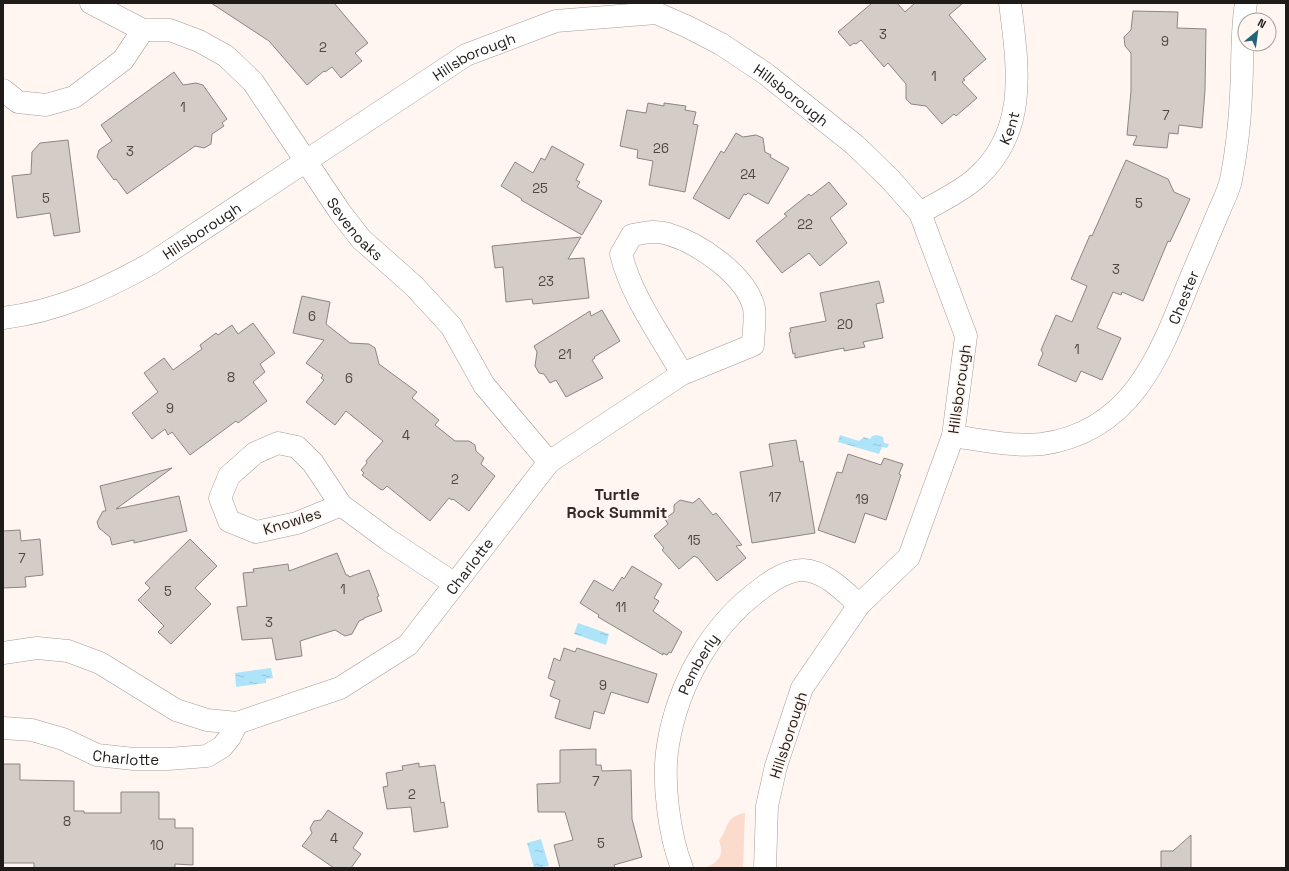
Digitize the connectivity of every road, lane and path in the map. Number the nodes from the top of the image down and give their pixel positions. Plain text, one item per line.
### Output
1 (91, 3) edge
2 (1010, 3) edge
3 (1246, 3) edge
4 (657, 8) edge
5 (143, 30) junction
6 (3, 90) edge
7 (305, 160) junction
8 (920, 213) junction
9 (3, 318) edge
10 (682, 374) junction
11 (953, 436) junction
12 (549, 462) junction
13 (341, 505) junction
14 (455, 584) junction
15 (859, 604) junction
16 (3, 653) edge
17 (237, 723) junction
18 (3, 728) edge
19 (682, 868) edge
20 (765, 868) edge

1 - 5 street, Sevenoaks
2 - 8 street, Kent
3 - 11 street, Chester
4 - 7 street, Hillsborough
4 - 8 street, Hillsborough
5 - 6 street
5 - 7 street, Sevenoaks
7 - 9 street, Hillsborough
7 - 12 street, Sevenoaks
8 - 11 street, Hillsborough
10 - 10 street, Charlotte
10 - 12 street, Charlotte
11 - 15 street, Hillsborough
12 - 14 street, Charlotte
13 - 13 street, Knowles
13 - 14 street, Knowles
14 - 17 street, Charlotte
15 - 19 street, Pemberly
15 - 20 street, Hillsborough
16 - 17 street, Charlotte
17 - 18 street, Charlotte

